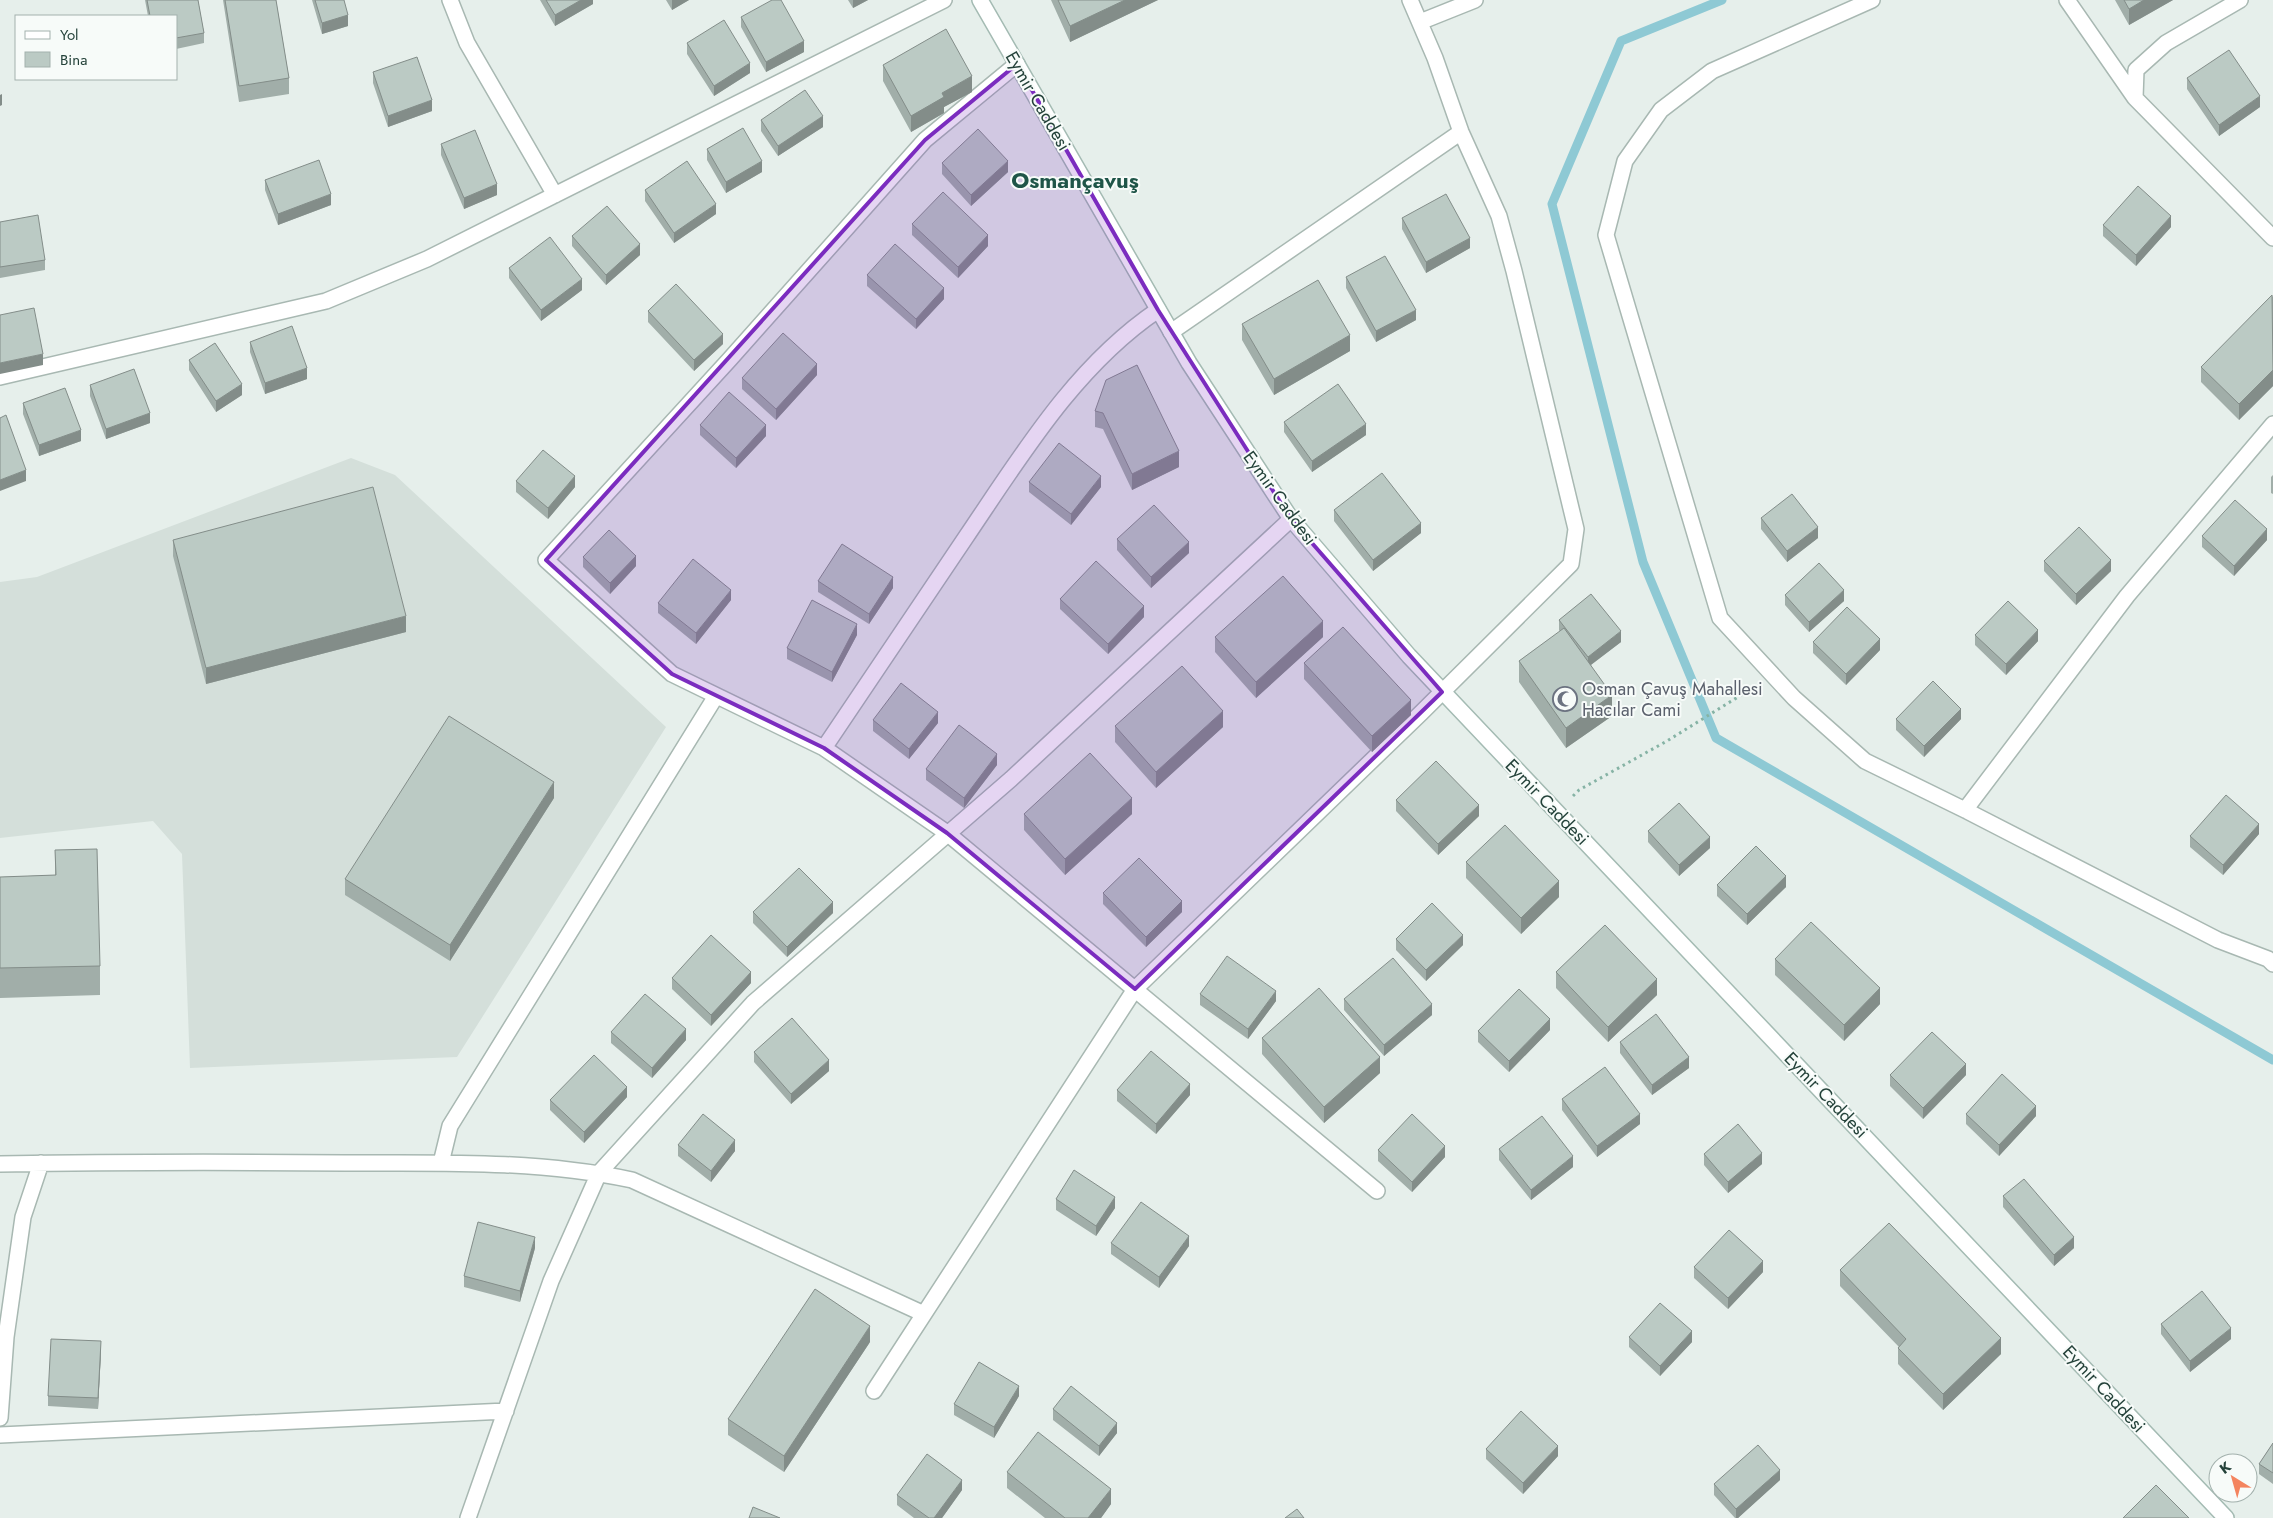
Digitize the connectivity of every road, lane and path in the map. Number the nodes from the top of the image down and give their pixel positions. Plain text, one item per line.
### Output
1 (450, 0) edge
2 (944, 0) edge
3 (980, 0) edge
4 (1410, 0) edge
5 (1473, 0) edge
6 (1872, 0) edge
7 (2067, 0) edge
8 (2240, 0) edge
9 (1420, 22) junction
10 (1017, 64) junction
11 (2135, 98) junction
12 (1461, 132) junction
13 (555, 195) junction
14 (2273, 238) edge
15 (1158, 310) junction
16 (1171, 332) junction
17 (0, 377) edge
18 (2273, 424) edge
19 (1291, 519) junction
20 (1773, 675) junction
21 (1442, 692) junction
22 (716, 696) junction
23 (824, 748) junction
24 (1965, 810) junction
25 (1556, 811) junction
26 (947, 833) junction
27 (2271, 959) edge
28 (1135, 989) junction
29 (41, 1163) junction
30 (441, 1163) junction
31 (0, 1164) edge
32 (599, 1173) junction
33 (1377, 1191) dead end
34 (924, 1314) junction
35 (874, 1391) dead end
36 (506, 1411) junction
37 (0, 1418) edge
38 (0, 1435) edge
39 (468, 1518) edge
40 (2226, 1518) edge

1 - 13 street
2 - 13 street
3 - 10 street, Eymir Caddesi
4 - 9 street
5 - 9 street
6 - 20 street
7 - 11 street
8 - 11 street
9 - 12 street
10 - 15 street, Eymir Caddesi
10 - 22 street
11 - 14 street
12 - 16 street
12 - 21 street
13 - 17 street
15 - 16 street, Eymir Caddesi
15 - 23 street
16 - 19 street, Eymir Caddesi
18 - 24 street
19 - 21 street, Eymir Caddesi
19 - 26 street
20 - 24 street
20 - 25 path
21 - 25 street, Eymir Caddesi
21 - 28 street
22 - 23 street
22 - 30 street
23 - 26 street
24 - 27 street
25 - 40 street, Eymir Caddesi
26 - 28 street
26 - 32 street
28 - 33 street
28 - 34 street
29 - 30 street
29 - 31 street
29 - 37 street
30 - 32 street
32 - 34 street
32 - 36 street
34 - 35 street
36 - 38 street
36 - 39 street

